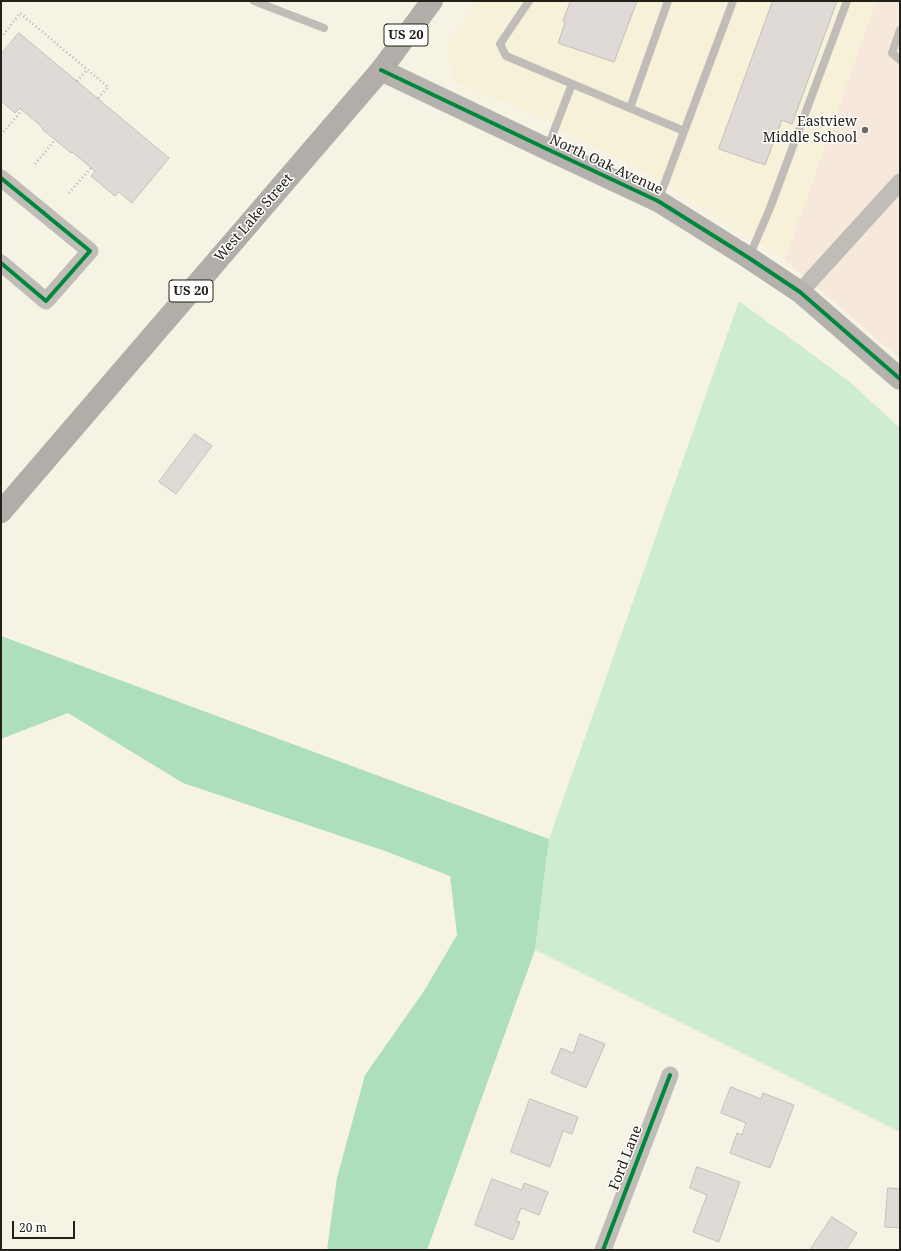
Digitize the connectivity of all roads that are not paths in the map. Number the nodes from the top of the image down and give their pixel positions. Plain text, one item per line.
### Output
1 (254, 1) edge
2 (432, 1) edge
3 (529, 1) edge
4 (668, 1) edge
5 (733, 1) edge
6 (847, 1) edge
7 (324, 28) dead end
8 (900, 30) edge
9 (900, 60) edge
10 (381, 70) junction
11 (572, 84) junction
12 (630, 108) junction
13 (684, 131) junction
14 (547, 149) junction
15 (1, 178) edge
16 (899, 184) edge
17 (658, 201) junction
18 (749, 258) junction
19 (1, 264) edge
20 (800, 292) junction
21 (900, 379) edge
22 (1, 512) edge
23 (670, 1074) dead end
24 (604, 1250) edge

1 - 7 lane
2 - 10 highway, US 20
3 - 11 lane
4 - 12 lane
5 - 13 lane
6 - 18 lane
8 - 9 lane
10 - 14 street, North Oak Avenue
10 - 22 highway, West Lake Street / US 20
11 - 12 lane
11 - 14 lane
12 - 13 lane
13 - 17 lane
14 - 17 street, North Oak Avenue
15 - 19 street
16 - 20 street
17 - 18 street, North Oak Avenue
18 - 20 street, North Oak Avenue
20 - 21 street, North Oak Avenue
23 - 24 street, Ford Lane

